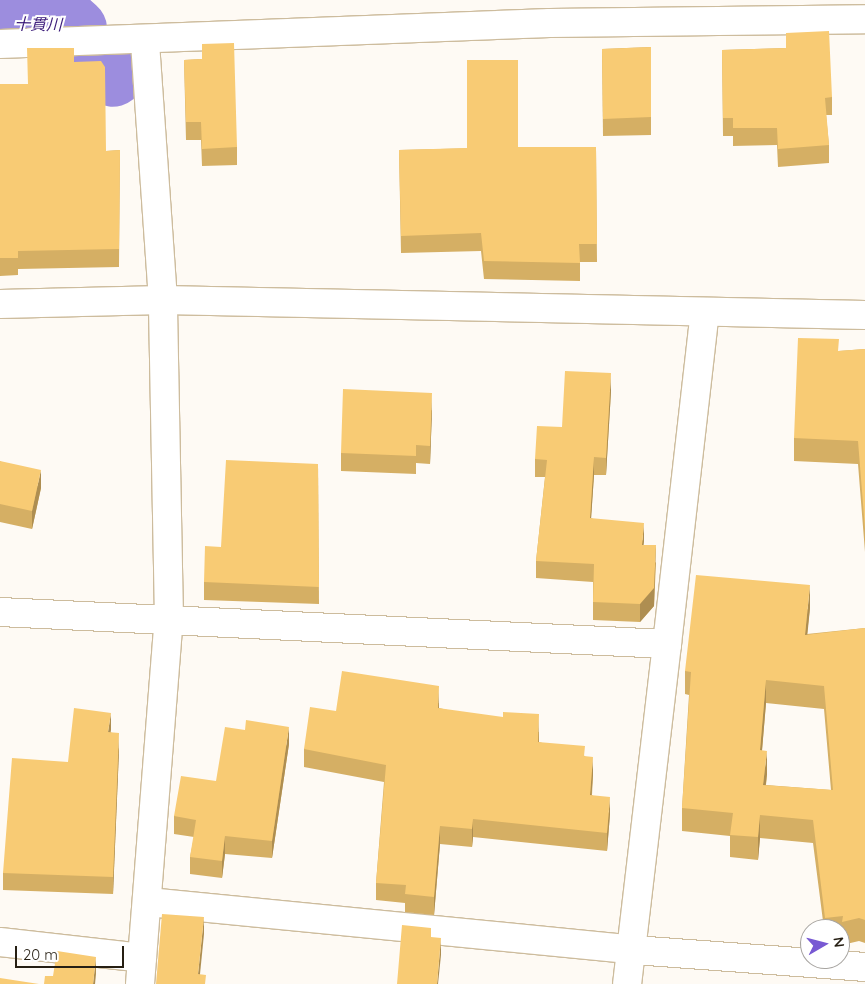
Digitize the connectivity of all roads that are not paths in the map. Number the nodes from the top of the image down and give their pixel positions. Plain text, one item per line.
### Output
1 (865, 19) edge
2 (145, 40) junction
3 (0, 44) edge
4 (163, 300) junction
5 (0, 304) edge
6 (705, 313) junction
7 (865, 314) edge
8 (0, 612) edge
9 (169, 619) junction
10 (667, 644) junction
11 (148, 902) junction
12 (0, 942) edge
13 (634, 950) junction
14 (865, 967) edge
15 (141, 971) edge
16 (627, 984) edge

1 - 2 street
2 - 3 street
2 - 4 street
4 - 5 street
4 - 6 street
4 - 9 street
6 - 7 street
6 - 10 street
8 - 9 street
9 - 10 street
9 - 11 street
10 - 13 street
11 - 13 street
11 - 15 street
12 - 15 street
13 - 14 street
13 - 16 street

